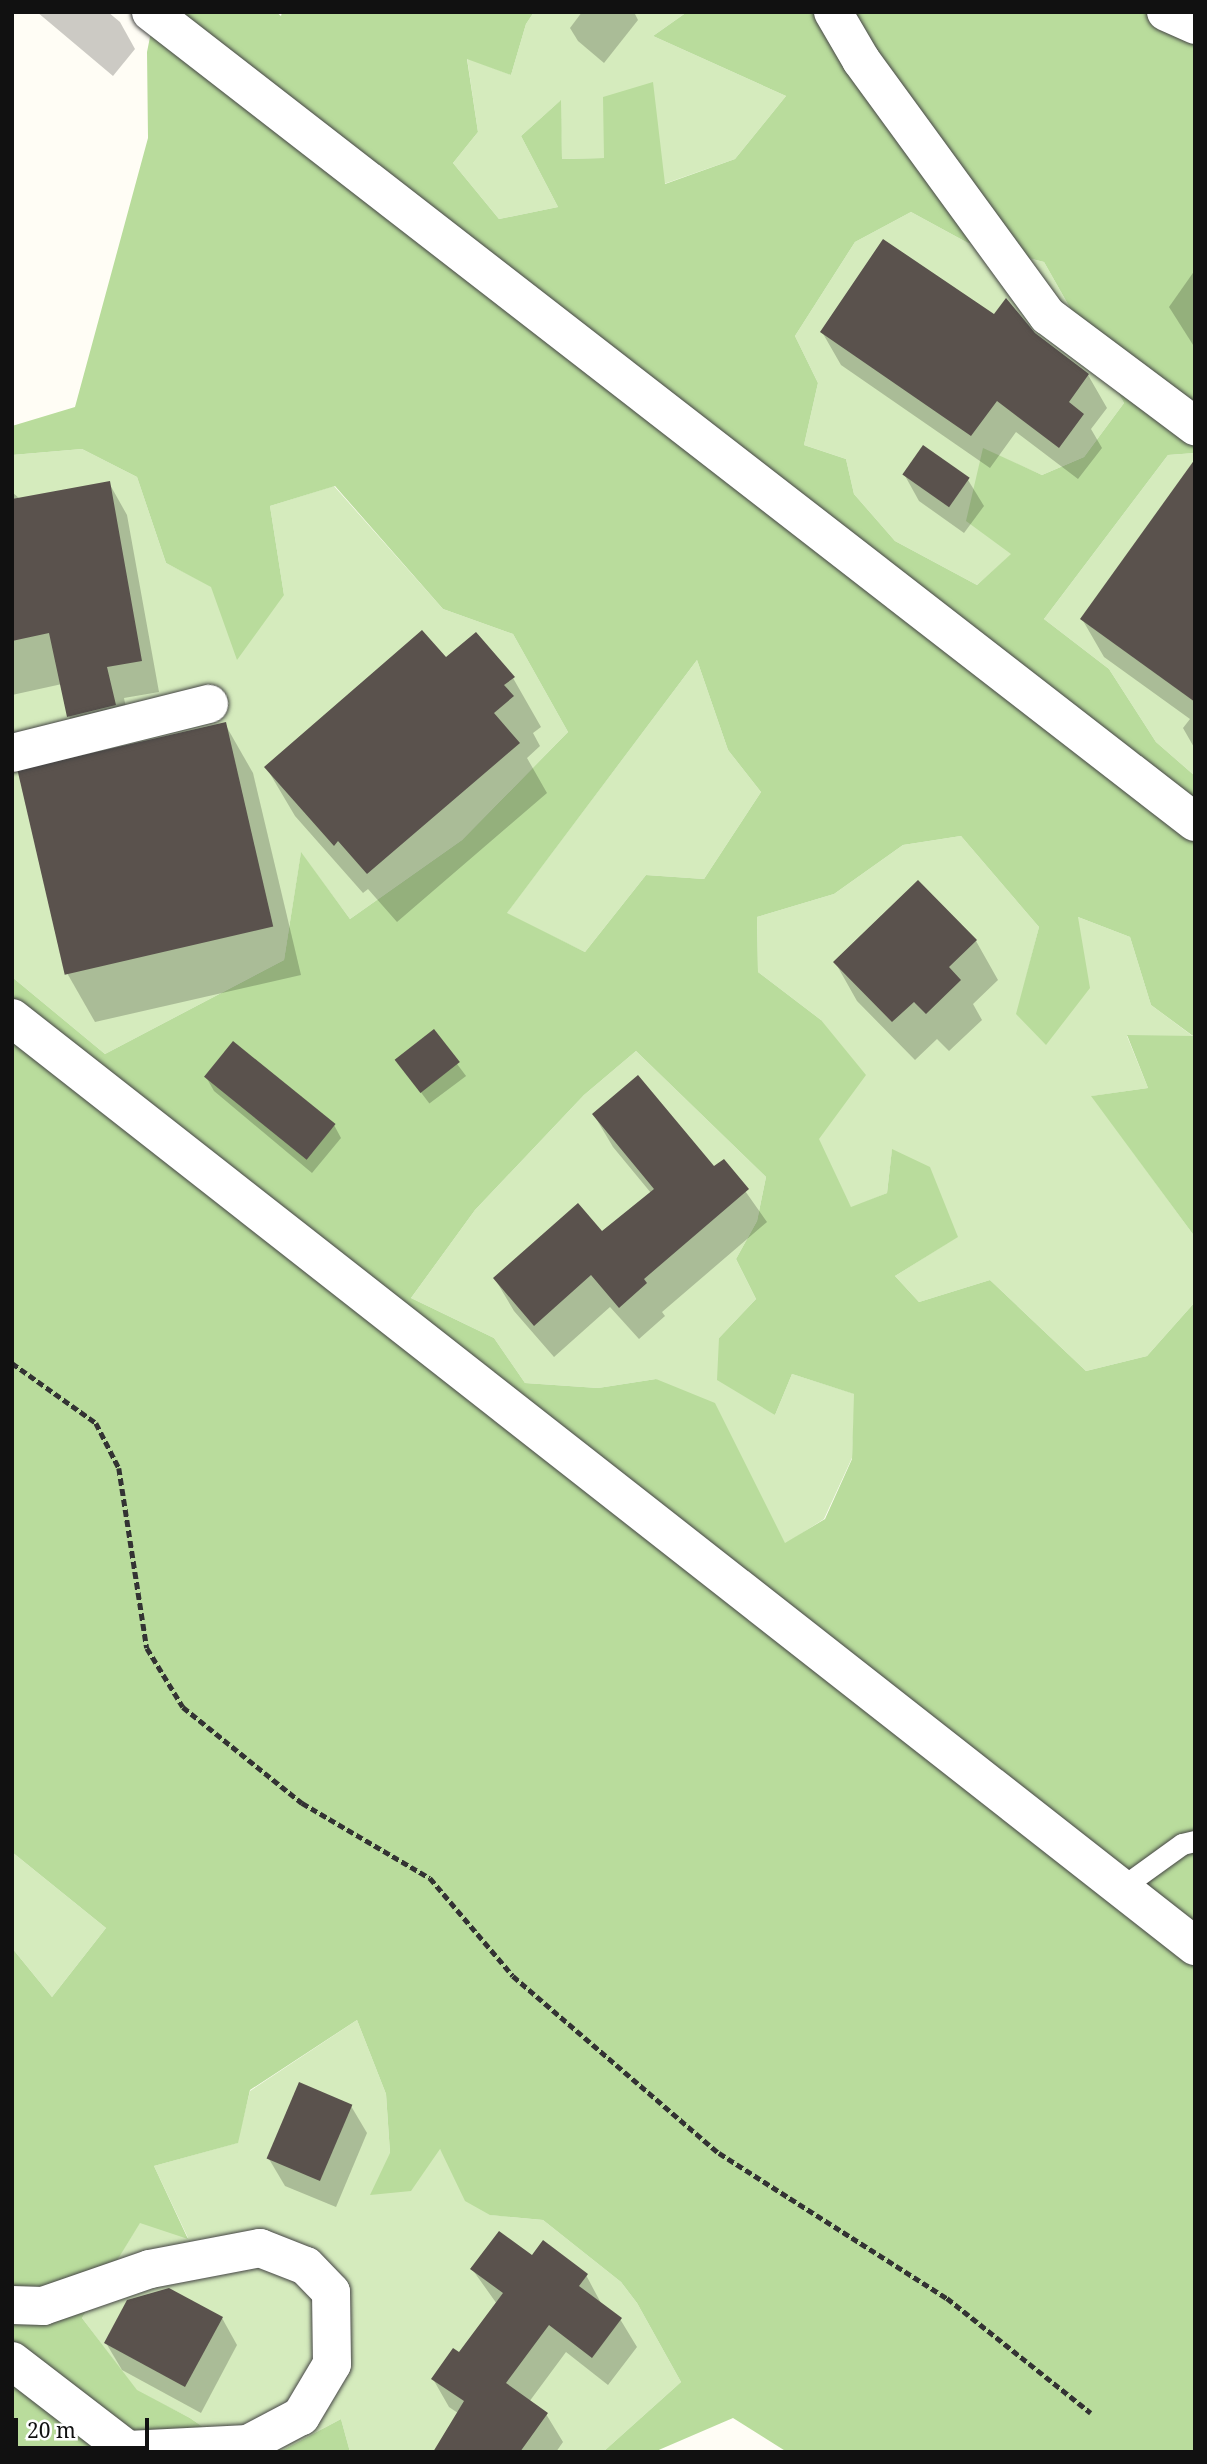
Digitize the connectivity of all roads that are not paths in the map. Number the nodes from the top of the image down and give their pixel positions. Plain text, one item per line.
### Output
1 (151, 12) edge
2 (833, 12) edge
3 (1166, 12) edge
4 (1195, 26) edge
5 (1195, 426) edge
6 (209, 704) dead end
7 (12, 753) edge
8 (1195, 822) edge
9 (12, 1018) edge
10 (1195, 1841) edge
11 (1121, 1888) junction
12 (1195, 1946) edge
13 (12, 2305) edge
14 (12, 2361) edge
15 (129, 2451) edge

1 - 8 street
2 - 5 street
3 - 4 street
6 - 7 street
9 - 11 street
10 - 11 lane
11 - 12 street
13 - 15 street
14 - 15 street

